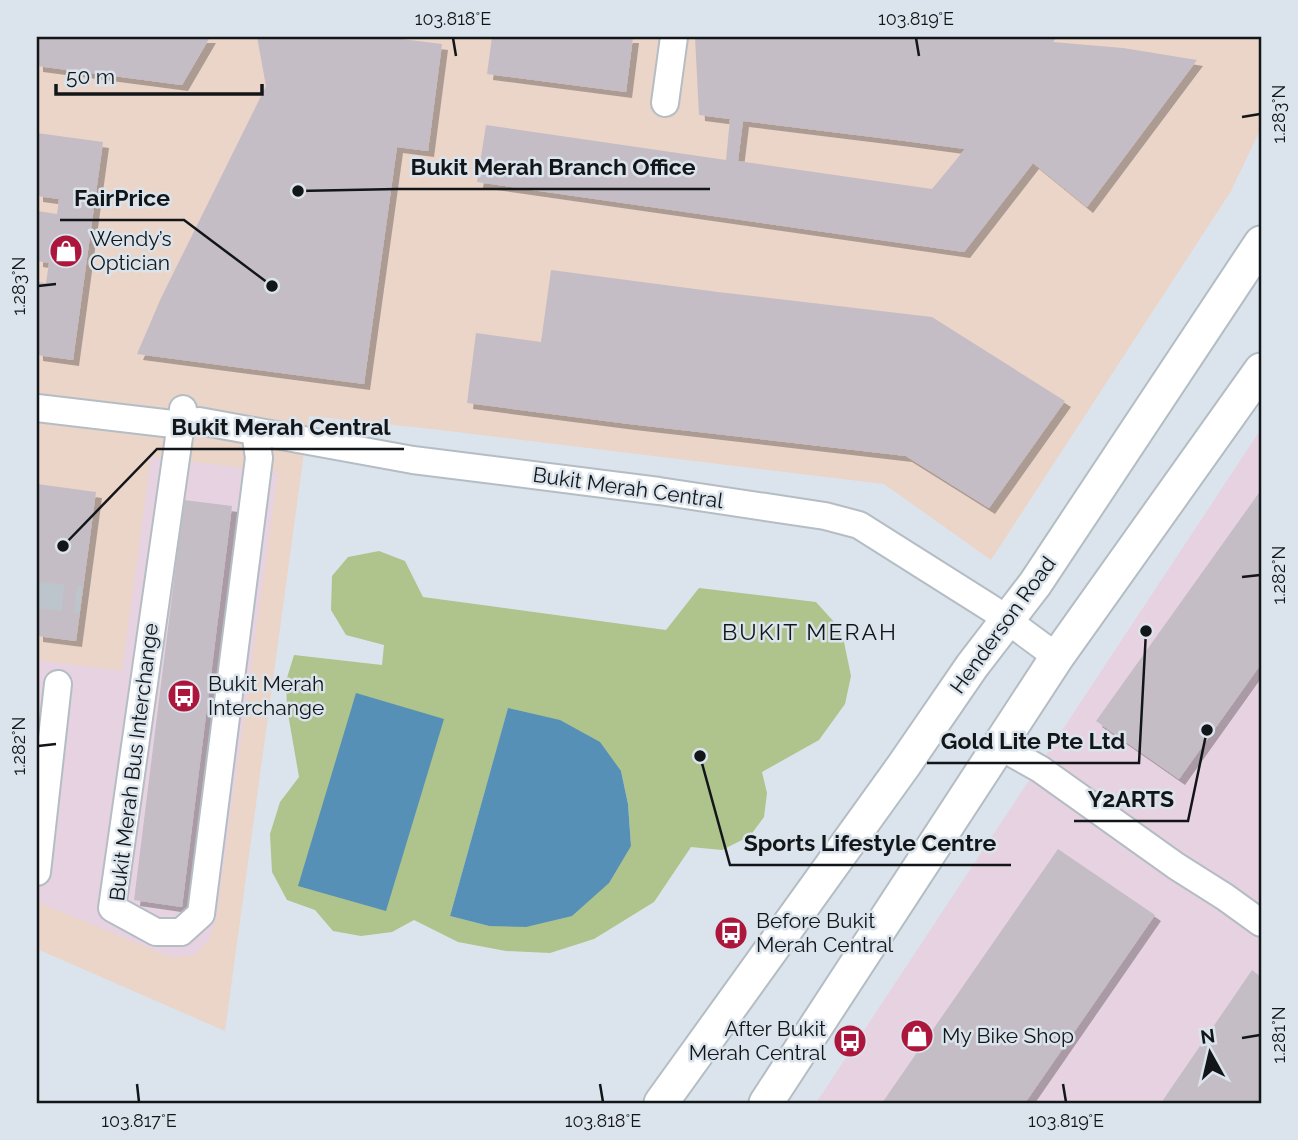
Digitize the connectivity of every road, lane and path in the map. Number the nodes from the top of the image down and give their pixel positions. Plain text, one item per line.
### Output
1 (674, 37) edge
2 (665, 103) dead end
3 (1261, 243) edge
4 (1261, 370) edge
5 (37, 392) edge
6 (37, 408) edge
7 (136, 412) junction
8 (187, 418) junction
9 (255, 431) junction
10 (1007, 620) junction
11 (1056, 657) junction
12 (58, 684) dead end
13 (999, 746) junction
14 (37, 872) edge
15 (1261, 923) edge
16 (661, 1103) edge
17 (766, 1103) edge

1 - 2 street
3 - 10 main road, Henderson Road
4 - 11 main road
5 - 7 street, Bukit Merah Central
6 - 7 street, Bukit Merah Central
7 - 8 street, Bukit Merah Central
8 - 9 street, Bukit Merah Central
8 - 9 street, Bukit Merah Bus Interchange
9 - 10 street, Bukit Merah Central
10 - 11 street, Bukit Merah Central
10 - 16 main road, Henderson Road
11 - 13 main road
12 - 14 street
13 - 15 street
13 - 17 main road

